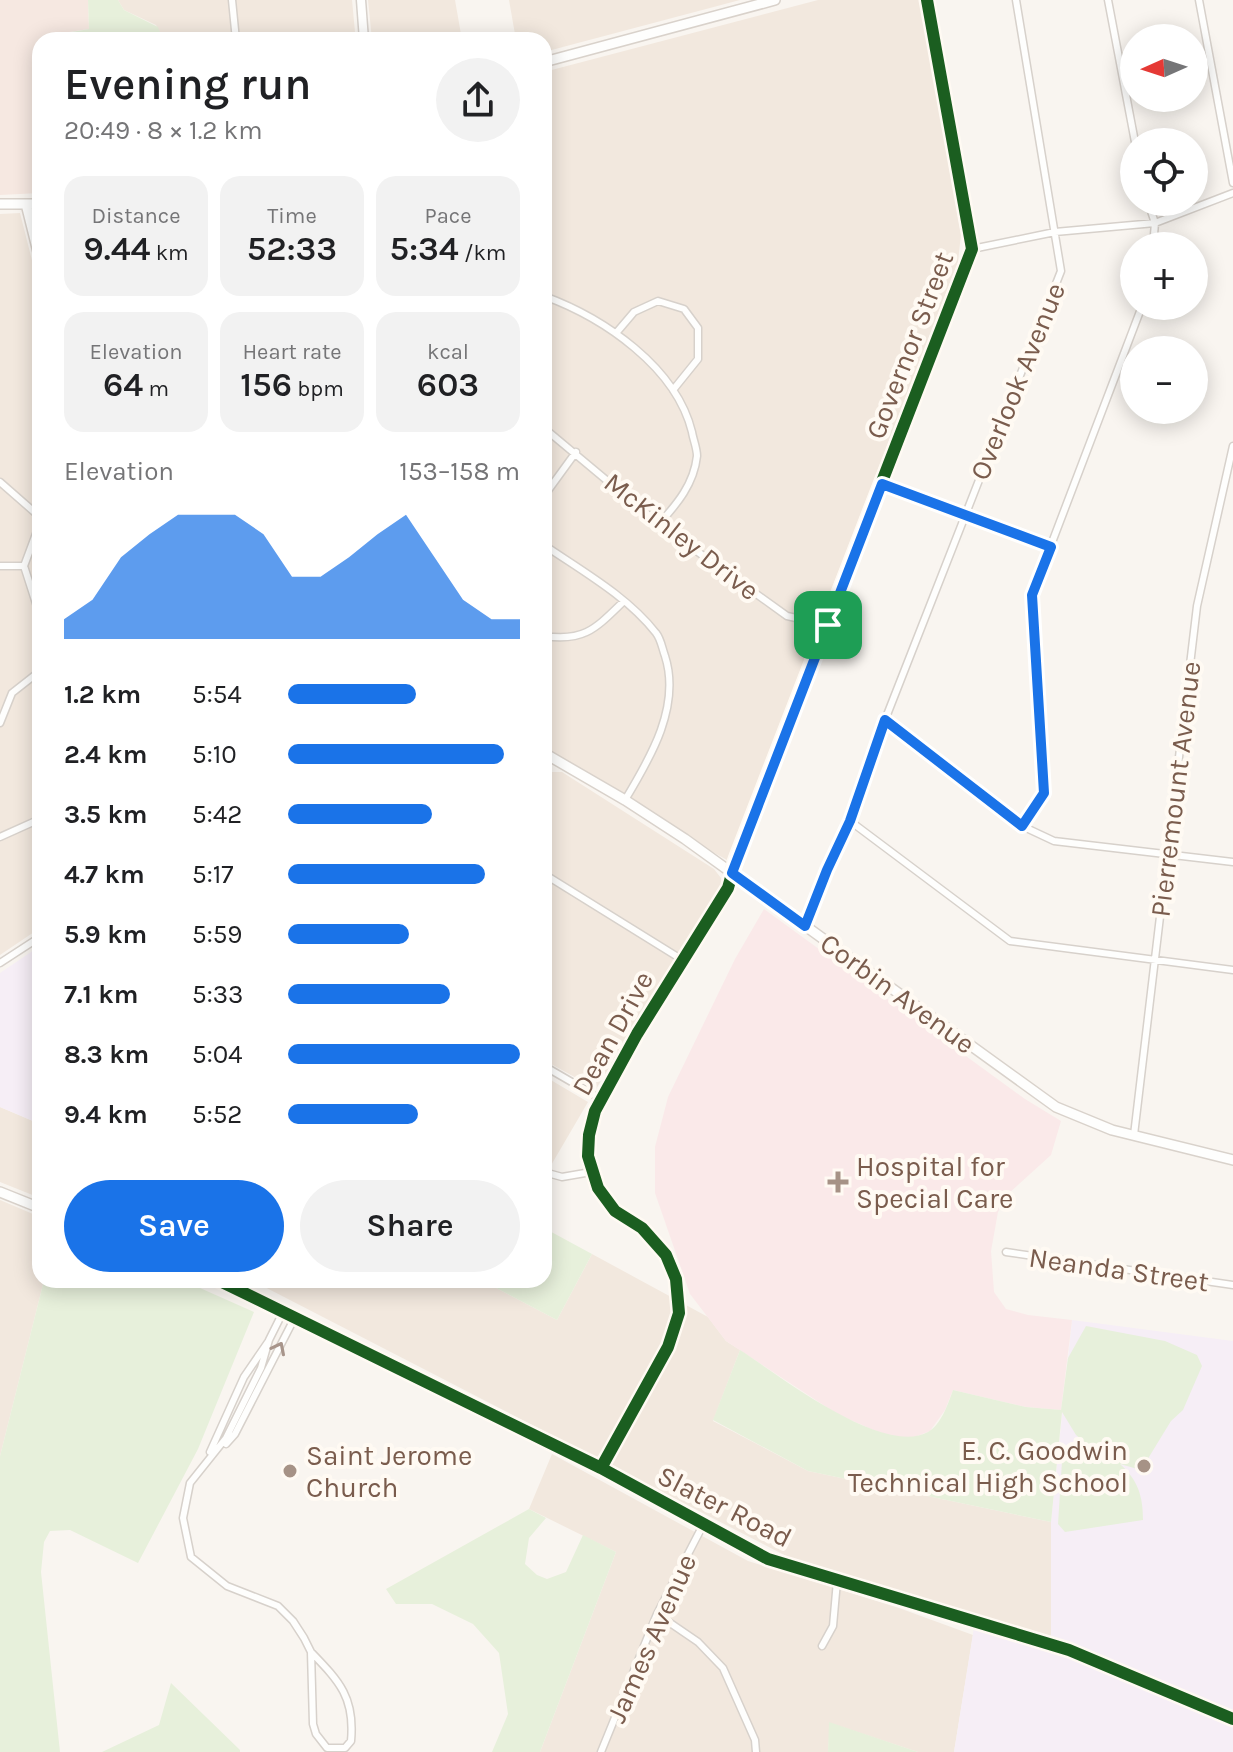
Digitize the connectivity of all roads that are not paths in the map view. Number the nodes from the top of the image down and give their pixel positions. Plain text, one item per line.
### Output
1 (232, 0) edge
2 (361, 0) edge
3 (775, 0) edge
4 (927, 0) edge
5 (1016, 0) edge
6 (1108, 0) edge
7 (1199, 0) edge
8 (235, 32) edge
9 (363, 32) edge
10 (552, 60) edge
11 (1132, 128) edge
12 (1233, 183) edge
13 (1233, 193) edge
14 (0, 204) edge
15 (26, 204) junction
16 (32, 204) edge
17 (1153, 216) edge
18 (1155, 223) junction
19 (32, 228) edge
20 (1055, 232) junction
21 (1154, 232) edge
22 (972, 249) junction
23 (552, 299) edge
24 (1137, 320) edge
25 (617, 332) junction
26 (673, 390) junction
27 (552, 434) edge
28 (1233, 446) edge
29 (576, 452) junction
30 (0, 482) edge
31 (882, 484) junction
32 (552, 485) edge
33 (32, 512) edge
34 (964, 515) junction
35 (659, 524) junction
36 (32, 543) edge
37 (1051, 547) junction
38 (552, 551) edge
39 (0, 566) edge
40 (24, 566) junction
41 (32, 591) edge
42 (624, 601) junction
43 (828, 625) junction
44 (552, 637) edge
45 (32, 677) edge
46 (885, 720) junction
47 (0, 723) edge
48 (552, 757) edge
49 (625, 800) junction
50 (850, 821) junction
51 (32, 823) edge
52 (1022, 826) junction
53 (0, 837) edge
54 (1166, 856) junction
55 (1233, 862) edge
56 (732, 873) junction
57 (552, 879) edge
58 (805, 926) junction
59 (32, 942) edge
60 (681, 959) junction
61 (1155, 962) junction
62 (0, 963) edge
63 (1233, 970) edge
64 (552, 1071) edge
65 (601, 1099) junction
66 (1134, 1135) junction
67 (1233, 1160) edge
68 (591, 1172) junction
69 (552, 1174) edge
70 (0, 1192) edge
71 (32, 1205) edge
72 (1006, 1252) dead end
73 (1233, 1285) edge
74 (234, 1288) edge
75 (283, 1312) junction
76 (295, 1317) junction
77 (208, 1459) junction
78 (601, 1468) junction
79 (703, 1525) junction
80 (837, 1581) junction
81 (657, 1614) junction
82 (822, 1646) dead end
83 (311, 1652) junction
84 (1233, 1719) edge
85 (601, 1752) edge
86 (756, 1752) edge

1 - 8 street
2 - 9 street
3 - 10 main road
4 - 22 street, Governor Street
5 - 20 street, Overlook Avenue
6 - 11 street
7 - 12 street
13 - 18 street
14 - 15 main road
15 - 16 main road
15 - 19 main road
17 - 18 street
18 - 20 street
18 - 21 street
20 - 22 street
20 - 34 street, Overlook Avenue
22 - 31 street, Governor Street
23 - 25 street
24 - 37 street
25 - 26 street
25 - 26 street
26 - 35 street
27 - 29 street, McKinley Drive
28 - 54 street, Pierremount Avenue
29 - 32 street
29 - 35 street, McKinley Drive
30 - 33 street
31 - 34 street
31 - 43 street, Governor Street
34 - 37 street
34 - 46 street, Overlook Avenue
35 - 43 street, McKinley Drive
36 - 40 street
37 - 52 street
38 - 42 street
39 - 40 street
40 - 41 street
42 - 44 street
42 - 49 street
43 - 56 street, Governor Street
45 - 47 street
46 - 50 street, Overlook Avenue
46 - 52 street
48 - 49 main road, Corbin Avenue
49 - 56 main road, Corbin Avenue
50 - 58 street, Overlook Avenue
50 - 61 street
51 - 53 street
52 - 54 street
54 - 55 street
54 - 61 street, Pierremount Avenue
56 - 58 main road, Corbin Avenue
56 - 60 street, Dean Drive
57 - 60 street
58 - 66 main road, Corbin Avenue
59 - 62 street
60 - 65 street, Dean Drive
61 - 63 street
61 - 66 street, Pierremount Avenue
64 - 65 street
65 - 68 street, Dean Drive
66 - 67 main road, Corbin Avenue
68 - 69 street
68 - 78 street, Dean Drive
70 - 71 main road
72 - 73 street, Neanda Street
74 - 75 main road, Slater Road
75 - 76 main road, Slater Road
75 - 77 street
77 -> 76 street
76 - 78 main road, Slater Road
77 - 83 street
78 - 79 main road, Slater Road
79 - 80 main road, Slater Road
79 - 81 street, James Avenue
80 - 82 street
80 - 84 main road, Slater Road
81 - 85 street, James Avenue
81 - 86 street
83 - 83 street

